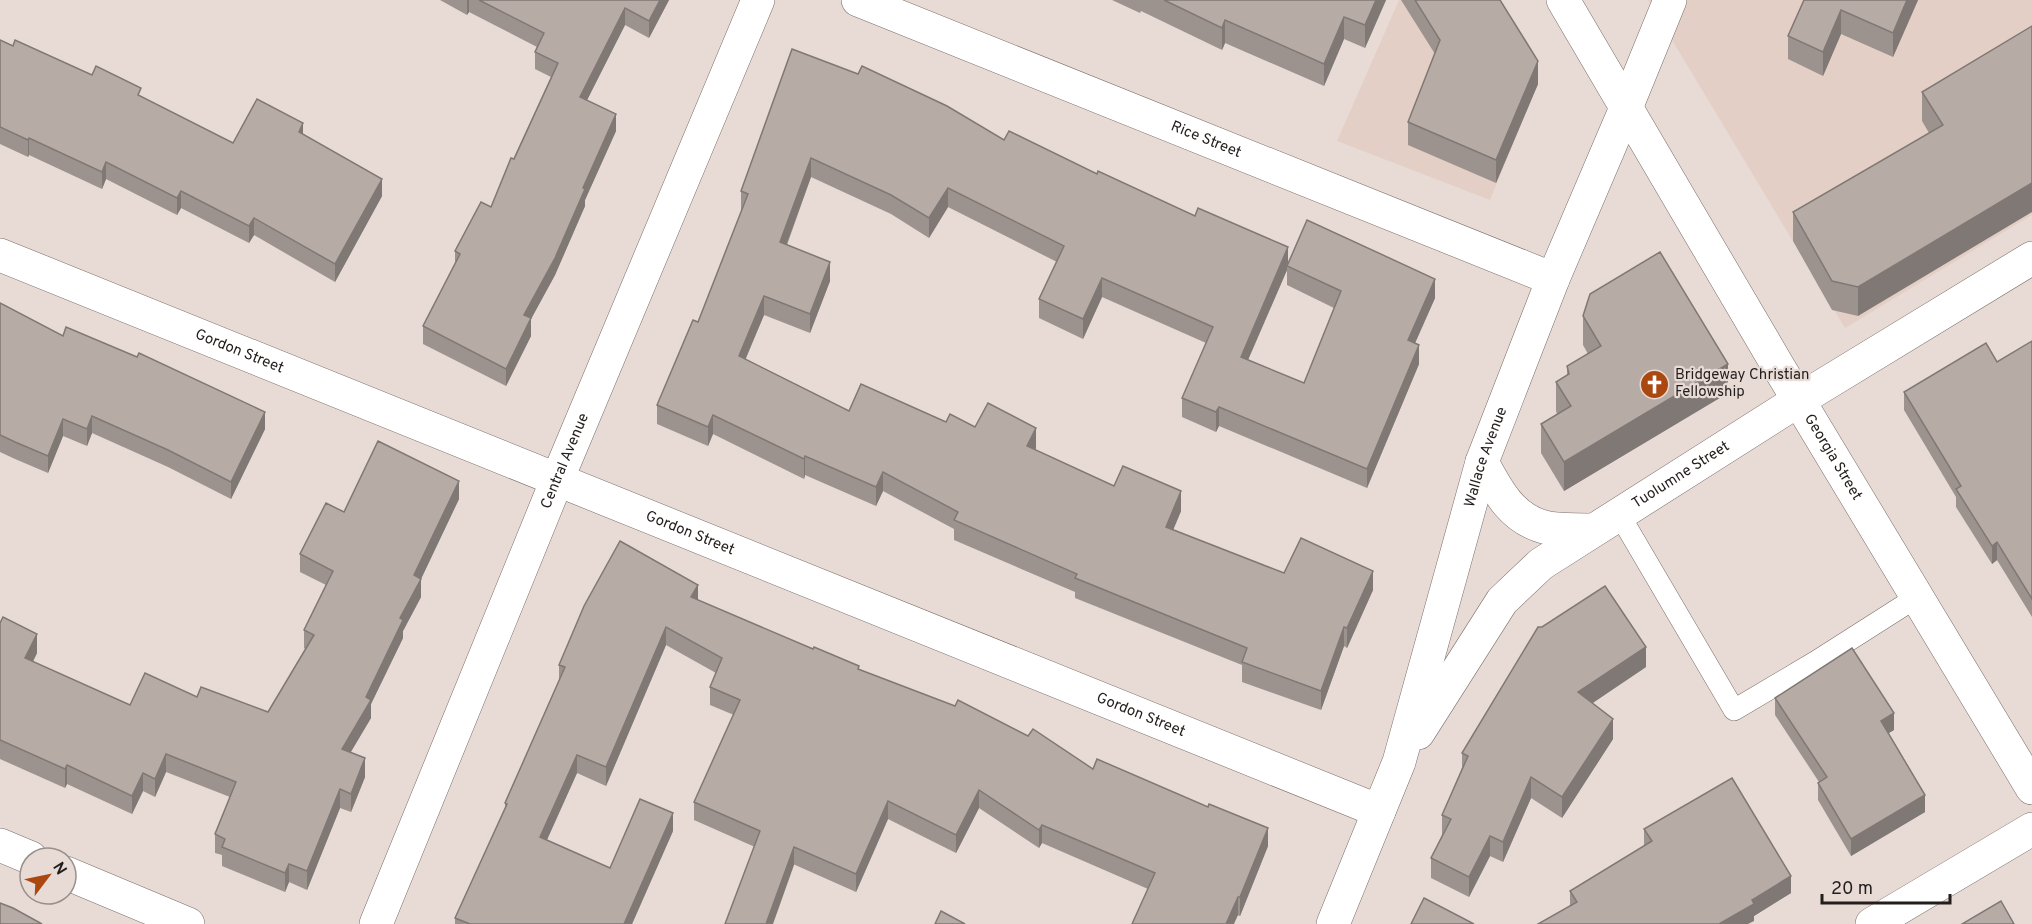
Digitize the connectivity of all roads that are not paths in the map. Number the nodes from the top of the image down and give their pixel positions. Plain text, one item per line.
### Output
1 (758, 0) edge
2 (858, 0) edge
3 (1563, 0) edge
4 (1670, 0) edge
5 (1626, 108) junction
6 (0, 255) edge
7 (2032, 258) edge
8 (1553, 279) junction
9 (1799, 400) junction
10 (1482, 462) junction
11 (557, 480) junction
12 (1619, 514) junction
13 (1591, 530) junction
14 (1917, 597) junction
15 (1399, 762) junction
16 (2032, 788) edge
17 (1379, 811) junction
18 (2032, 829) edge
19 (0, 845) edge
20 (18, 853) edge
21 (78, 878) edge
22 (188, 924) edge
23 (376, 924) edge
24 (1333, 924) edge
25 (1872, 924) edge

1 - 11 street, Central Avenue
2 - 8 street, Rice Street
3 - 5 street, Georgia Street
4 - 5 street, Wallace Avenue
5 - 8 street, Wallace Avenue
5 - 9 street, Georgia Street
6 - 11 street, Gordon Street
7 - 9 street, Tuolumne Street
8 - 10 street, Wallace Avenue
9 - 12 street, Tuolumne Street
9 - 14 street, Georgia Street
10 - 13 street
10 - 15 street, Wallace Avenue
11 - 17 street, Gordon Street
11 - 23 street, Central Avenue
12 - 13 street, Tuolumne Street
12 - 14 lane
13 - 15 street, Tuolumne Street
14 - 16 street, Georgia Street
15 - 17 street, Wallace Avenue
17 - 24 street, Wallace Avenue
18 - 25 street
19 - 20 street
21 - 22 street

